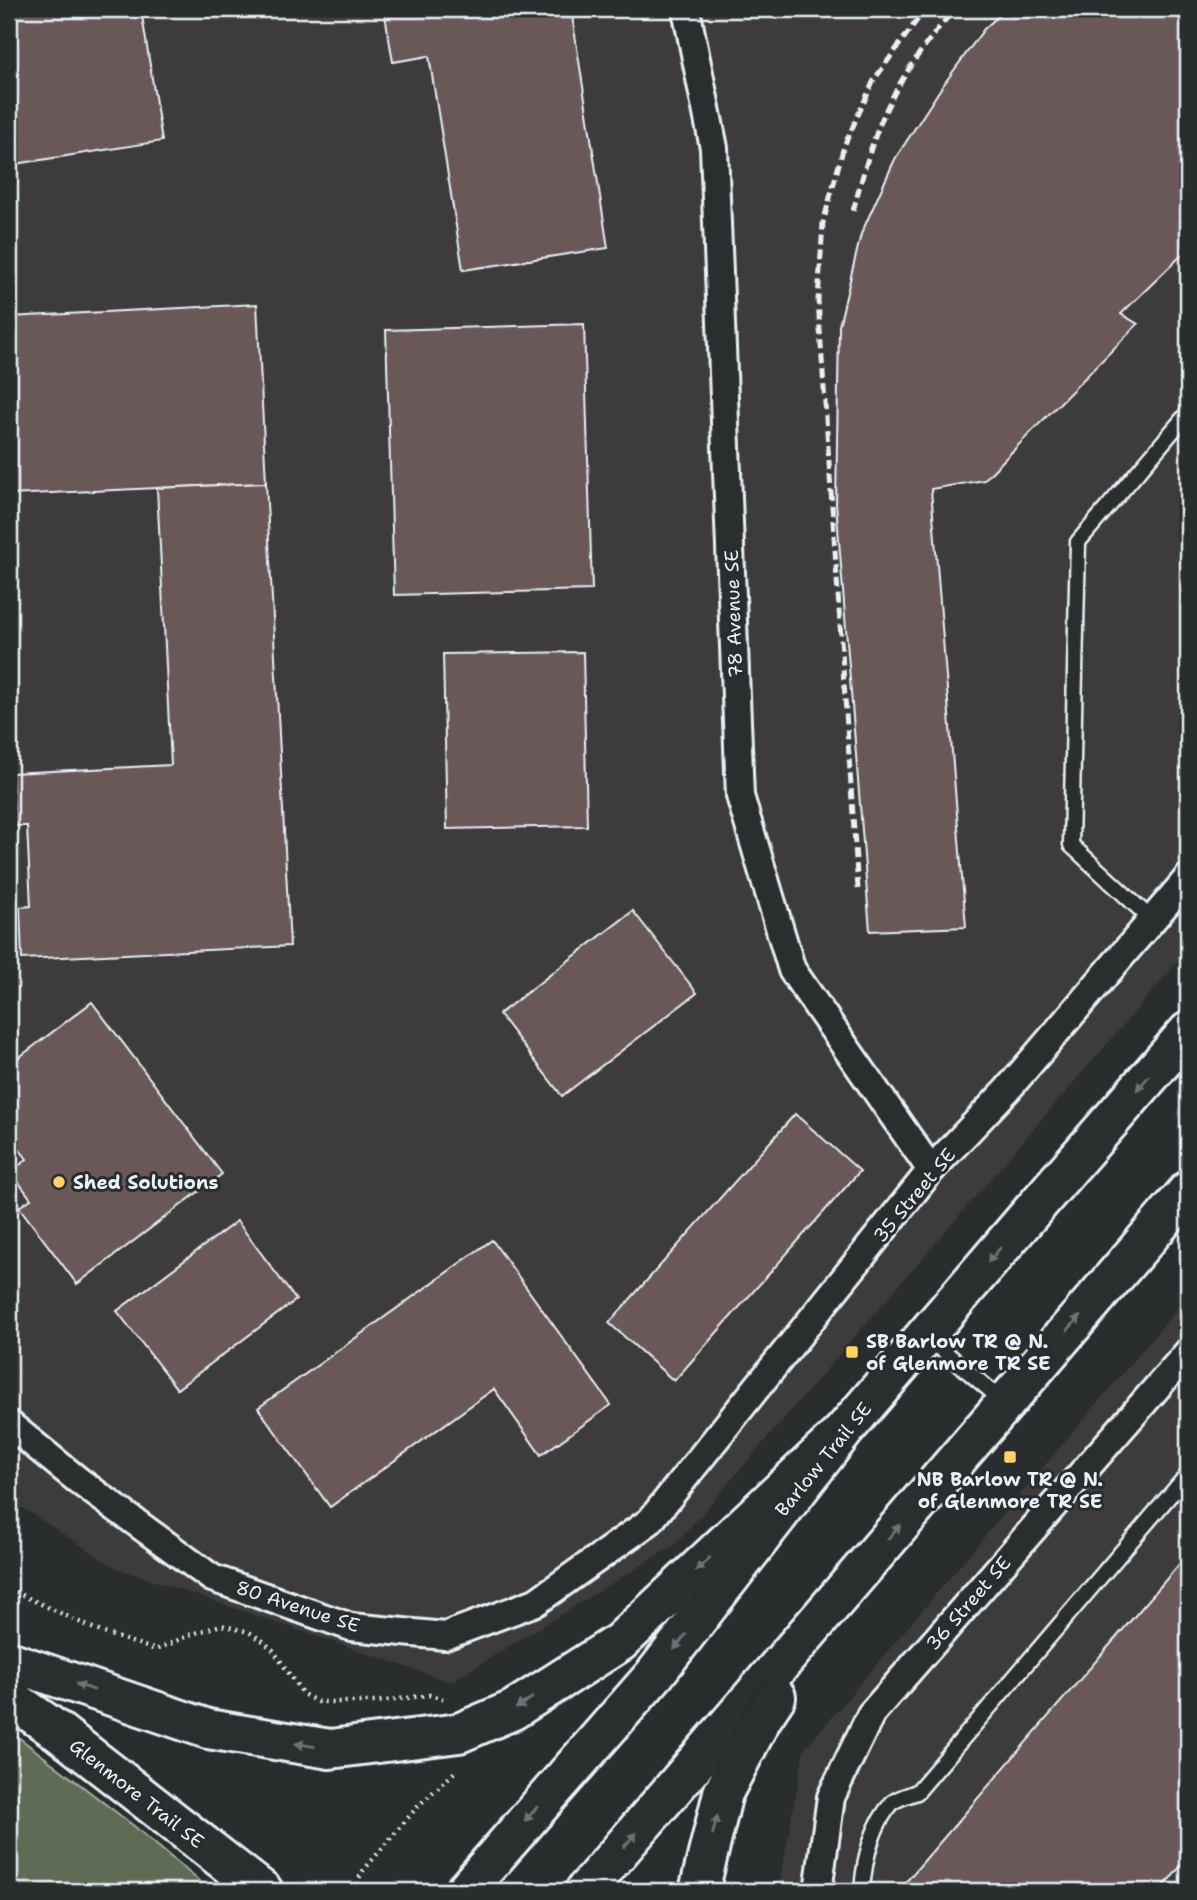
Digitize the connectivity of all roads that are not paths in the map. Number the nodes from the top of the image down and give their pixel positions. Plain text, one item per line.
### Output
1 (686, 9) edge
2 (1188, 413) edge
3 (1188, 878) edge
4 (1152, 920) junction
5 (1188, 1032) edge
6 (932, 1170) junction
7 (1188, 1191) edge
8 (925, 1335) junction
9 (1188, 1352) edge
10 (1005, 1403) junction
11 (9, 1424) edge
12 (842, 1433) junction
13 (1188, 1474) edge
14 (650, 1521) joint
15 (850, 1584) junction
16 (9, 1661) edge
17 (9, 1697) edge
18 (264, 1891) edge
19 (465, 1891) edge
20 (585, 1891) edge
21 (699, 1891) edge
22 (818, 1891) edge
23 (862, 1891) edge

1 - 6 street, 78 Avenue SE
2 - 4 lane
3 - 4 street, 35 Street SE
4 - 6 street, 35 Street SE
5 -> 8 main road, Barlow Trail SE
6 - 14 street, 35 Street SE
10 -> 7 main road
8 - 10 lane
8 - 12 main road, Barlow Trail SE
9 - 22 street, 36 Street SE
15 -> 10 main road
11 - 14 street, 80 Avenue SE
12 -> 16 main road
12 -> 19 main road, Barlow Trail SE
13 - 23 lane
20 -> 15 main road
21 -> 15 main road
17 - 18 main road, Glenmore Trail SE

